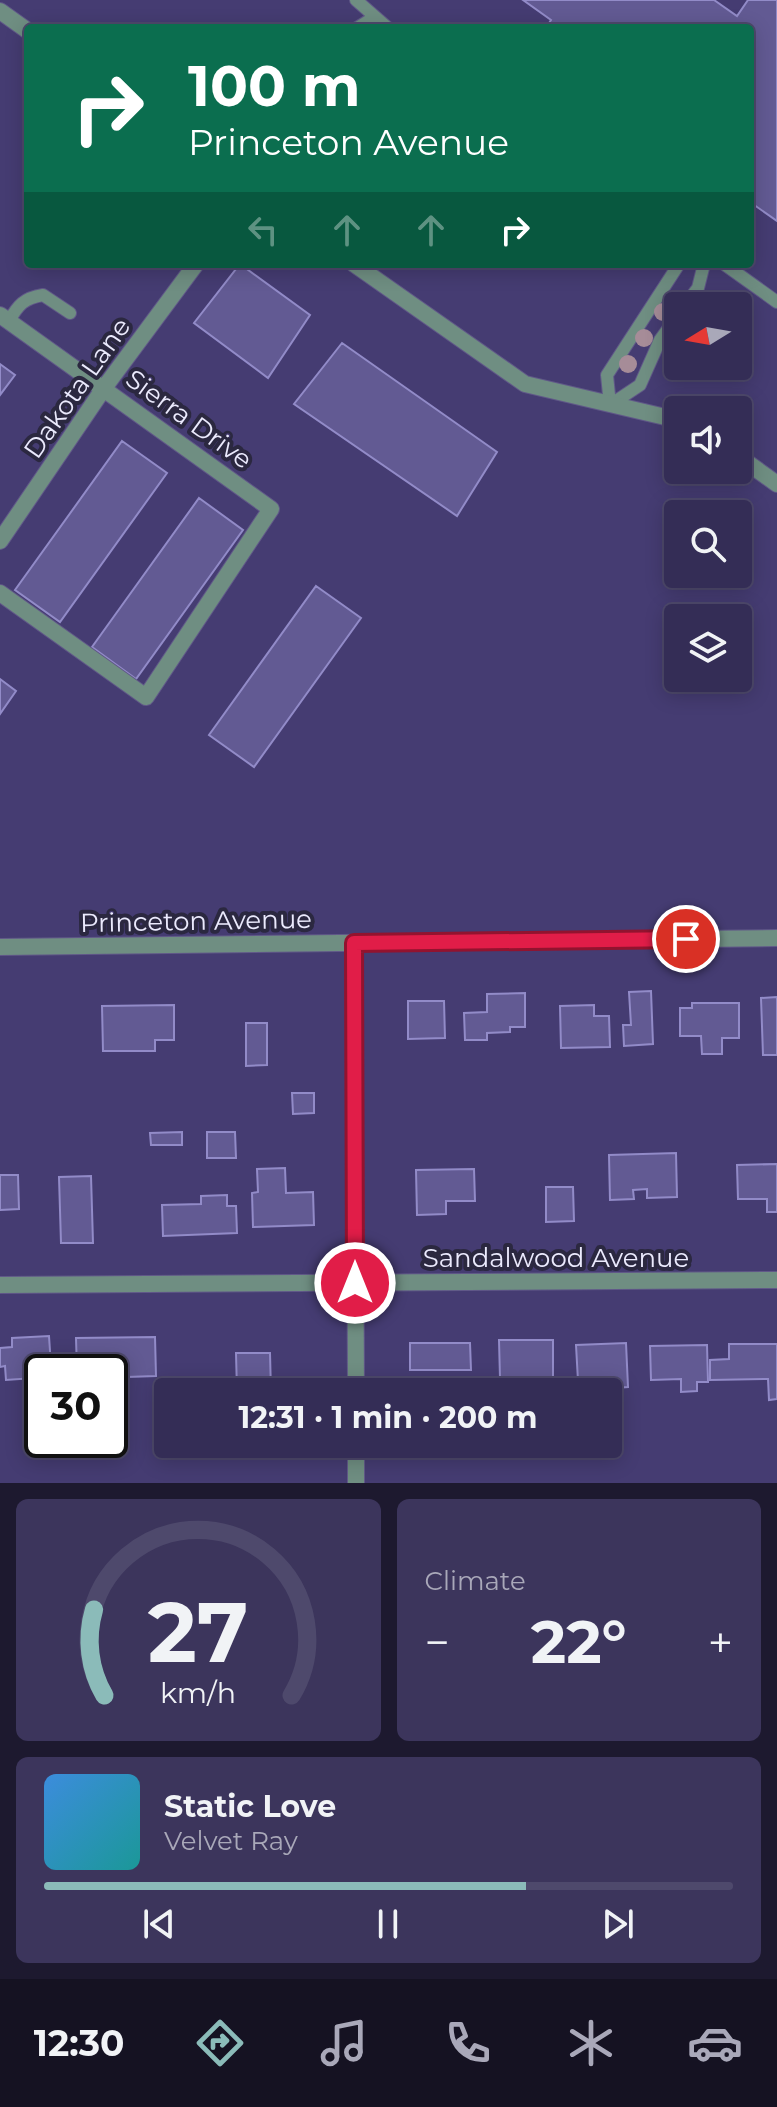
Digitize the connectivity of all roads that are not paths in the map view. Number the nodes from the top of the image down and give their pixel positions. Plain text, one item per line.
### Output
1 (356, 0) edge
2 (0, 11) edge
3 (373, 23) edge
4 (24, 28) edge
5 (193, 268) edge
6 (360, 268) edge
7 (676, 268) edge
8 (703, 268) edge
9 (730, 268) edge
10 (695, 292) edge
11 (777, 302) edge
12 (70, 313) dead end
13 (5, 318) edge
14 (664, 334) edge
15 (104, 388) junction
16 (610, 405) junction
17 (664, 417) edge
18 (752, 466) edge
19 (777, 484) edge
20 (0, 541) edge
21 (0, 593) edge
22 (777, 938) edge
23 (354, 943) junction
24 (0, 947) edge
25 (777, 1280) edge
26 (355, 1283) junction
27 (0, 1285) edge
28 (356, 1378) edge
29 (356, 1458) edge
30 (356, 1483) edge

1 - 3 lane
2 - 4 street
5 - 15 street, Dakota Lane
6 - 16 street
7 - 16 lane
8 - 10 lane
9 - 11 lane
12 - 13 lane
13 - 15 street, Sierra Drive
14 - 16 lane
15 - 20 street, Dakota Lane
15 - 21 street, Sierra Drive
16 - 17 street
18 - 19 street
22 - 23 street, Princeton Avenue
23 - 24 street, Princeton Avenue
23 - 26 street
25 - 26 street, Sandalwood Avenue
26 - 27 street, Sandalwood Avenue
26 - 28 street
29 - 30 street

